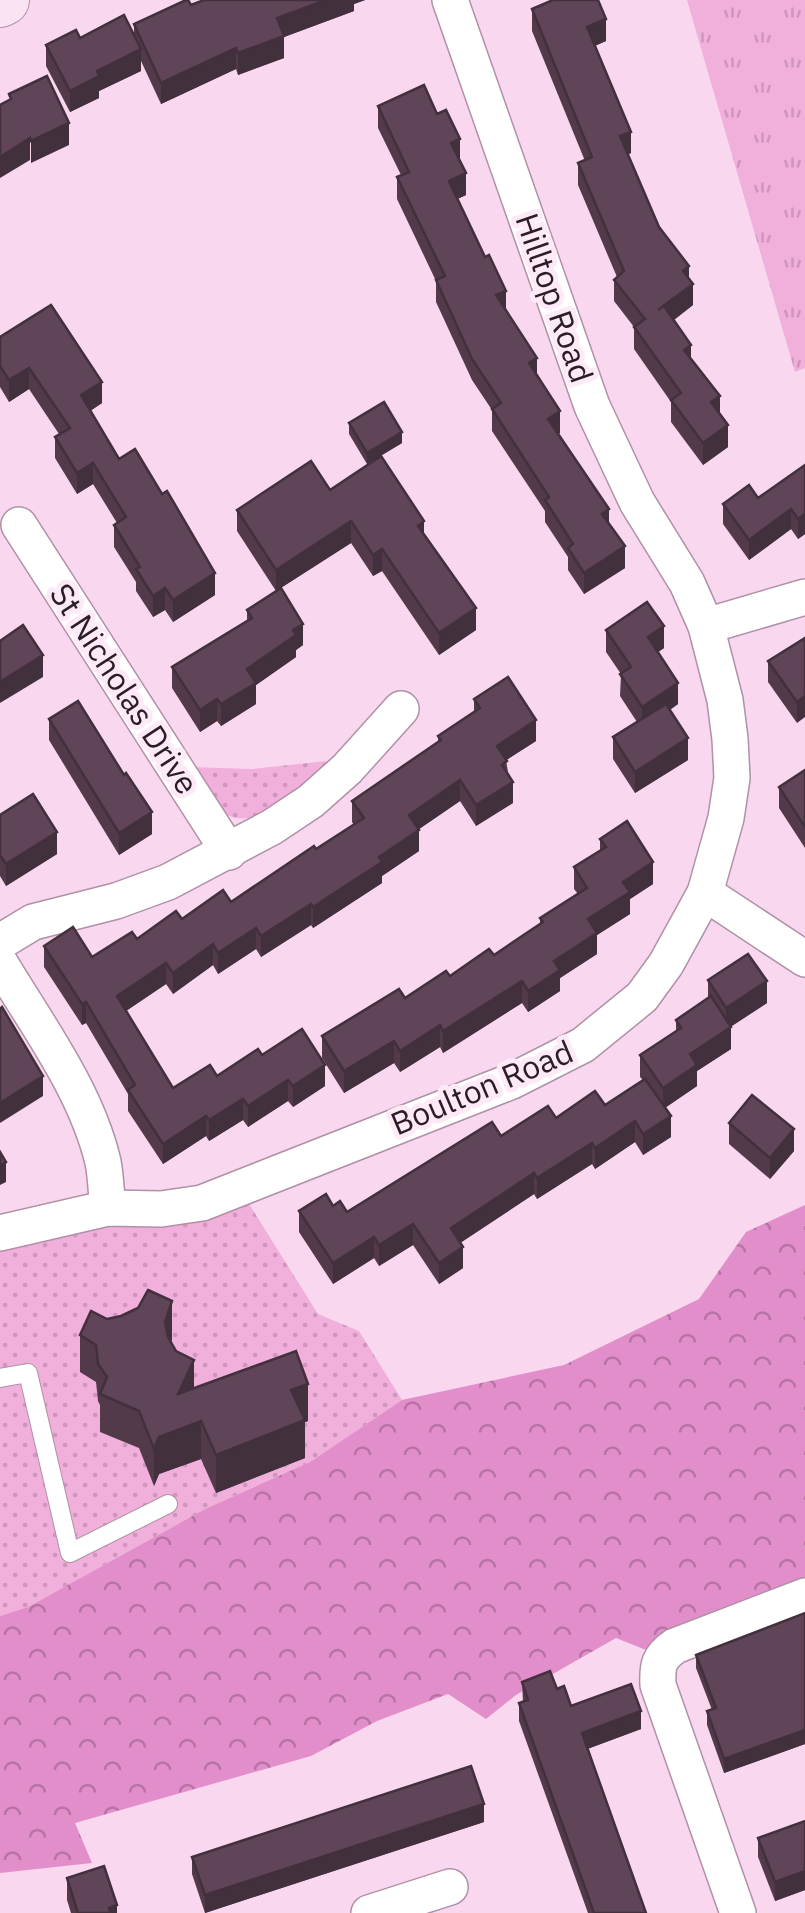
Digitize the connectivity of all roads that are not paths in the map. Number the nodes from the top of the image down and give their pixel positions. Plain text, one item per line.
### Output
1 (450, 0) edge
2 (19, 525) dead end
3 (687, 583) joint
4 (805, 596) edge
5 (706, 626) junction
6 (401, 709) dead end
7 (229, 852) junction
8 (704, 893) junction
9 (0, 942) edge
10 (805, 959) edge
11 (0, 963) edge
12 (108, 1208) junction
13 (0, 1233) edge
14 (0, 1378) edge
15 (168, 1504) dead end
16 (805, 1596) edge
17 (450, 1887) dead end
18 (369, 1913) edge
19 (738, 1913) edge

1 - 3 street, Hilltop Road
2 - 7 street, St Nicholas Drive
3 - 5 street, Boulton Road
4 - 5 street
5 - 8 street, Boulton Road
6 - 7 street
7 - 9 street
8 - 10 street
8 - 12 street, Boulton Road
11 - 12 street
12 - 13 street, Boulton Road
14 - 15 lane
16 - 19 street
17 - 18 street

